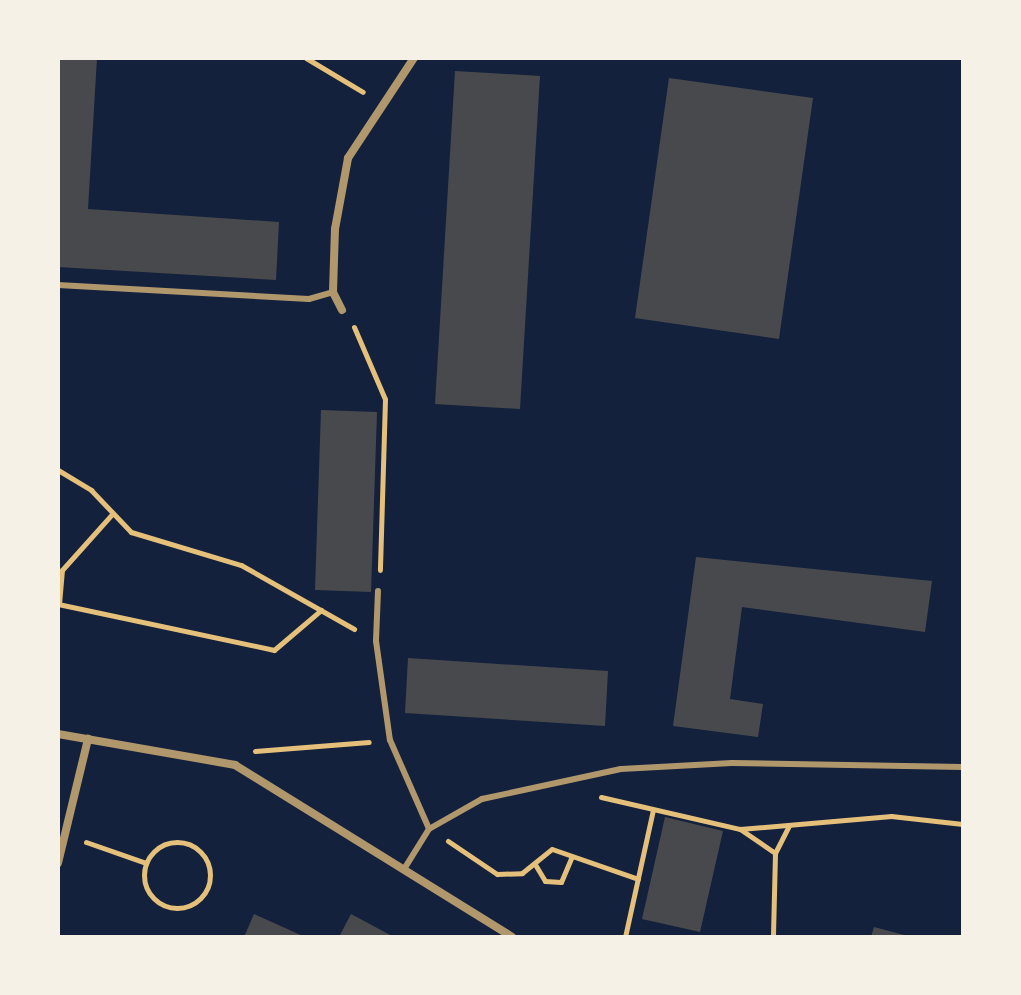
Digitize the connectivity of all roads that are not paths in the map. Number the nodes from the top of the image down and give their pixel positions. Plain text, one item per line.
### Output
1 (414, 58) edge
2 (58, 285) edge
3 (333, 292) junction
4 (342, 310) road end
5 (378, 591) road end
6 (58, 734) edge
7 (88, 739) junction
8 (963, 767) edge
9 (429, 829) junction
10 (58, 863) edge
11 (406, 866) junction
12 (512, 937) edge

1 - 3 street
2 - 3 lane
3 - 4 street
5 - 9 lane
6 - 7 street
7 - 10 street
7 - 11 street
8 - 9 lane
9 - 11 lane
11 - 12 street

